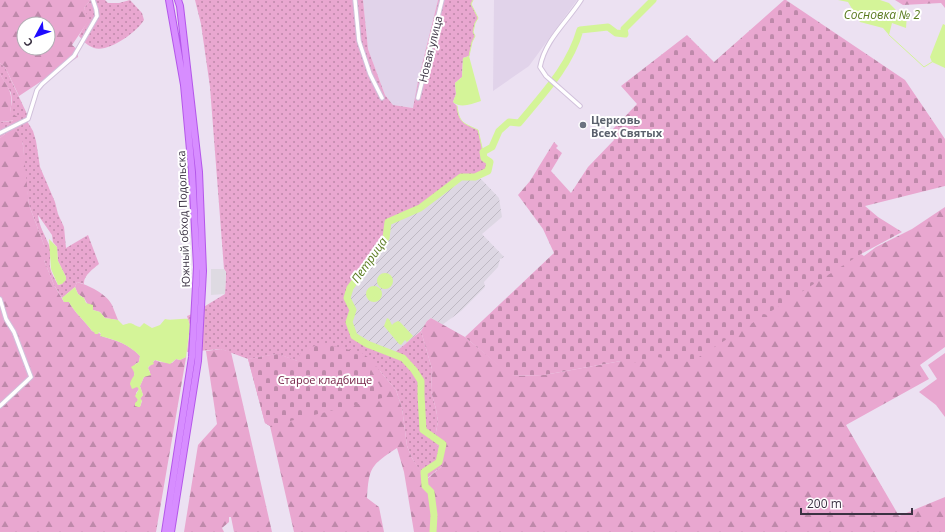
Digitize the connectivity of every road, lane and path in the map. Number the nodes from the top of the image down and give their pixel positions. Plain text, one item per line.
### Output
1 (93, 0) edge
2 (169, 0) edge
3 (178, 0) edge
4 (354, 0) edge
5 (442, 0) edge
6 (580, 0) edge
7 (382, 98) dead end
8 (418, 98) dead end
9 (580, 106) dead end
10 (0, 133) edge
11 (0, 299) edge
12 (0, 406) edge
13 (165, 532) edge
14 (172, 532) edge

1 - 10 street
2 - 13 main road, Южный обход Подольска
3 - 14 main road, Южный обход Подольска
4 - 7 street
5 - 8 street, Новая улица
6 - 9 street
11 - 12 street

